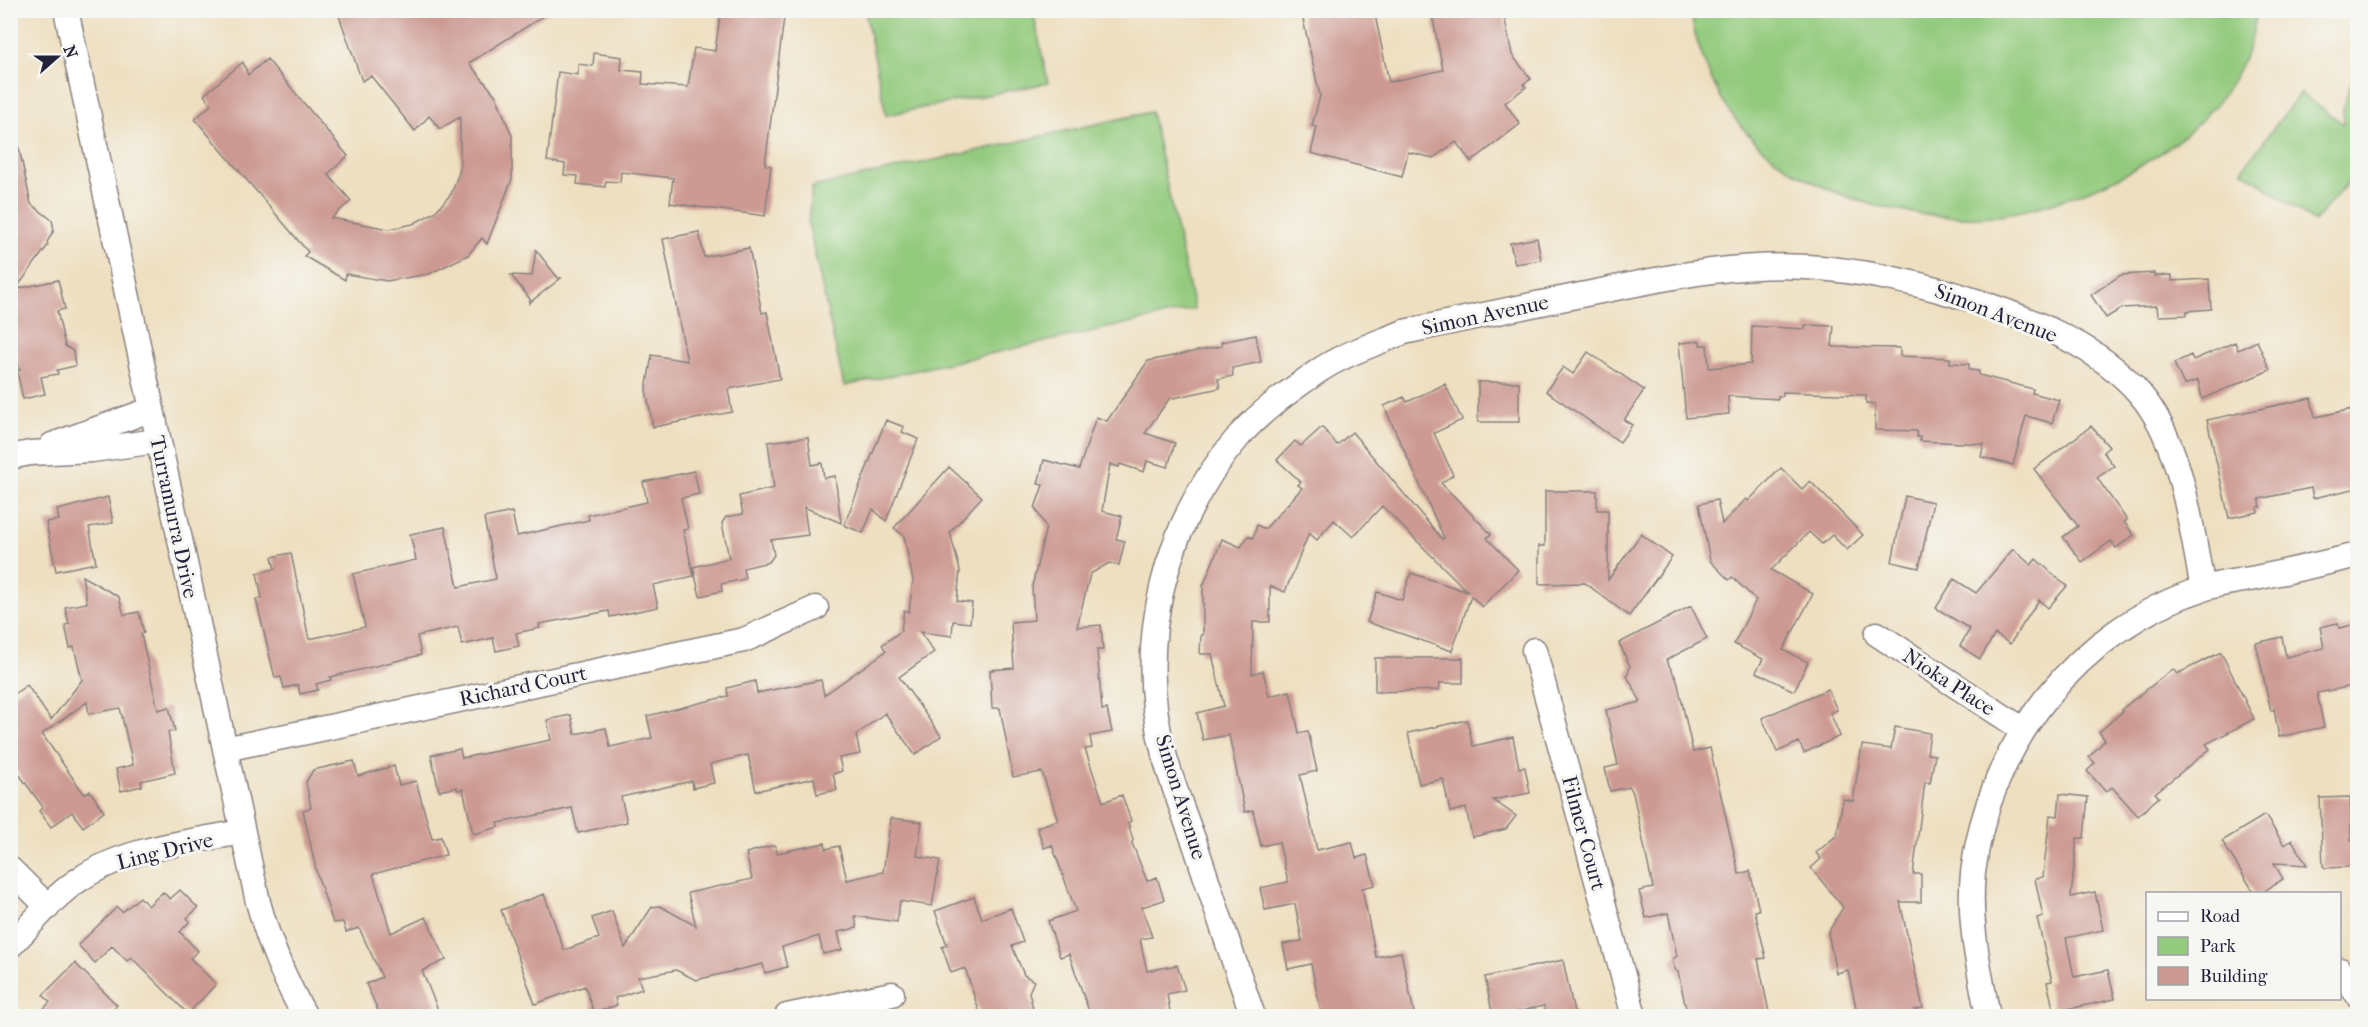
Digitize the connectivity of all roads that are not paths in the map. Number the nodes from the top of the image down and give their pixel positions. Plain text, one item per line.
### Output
1 (66, 10) edge
2 (150, 410) junction
3 (157, 441) junction
4 (20, 455) edge
5 (2358, 555) edge
6 (2203, 589) junction
7 (816, 608) dead end
8 (1877, 634) dead end
9 (1534, 650) dead end
10 (2022, 729) junction
11 (225, 749) junction
12 (241, 832) junction
13 (10, 869) edge
14 (48, 907) junction
15 (10, 946) edge
16 (2341, 971) edge
17 (892, 994) dead end
18 (2358, 994) edge
19 (305, 1017) edge
20 (787, 1017) edge
21 (1253, 1017) edge
22 (1634, 1017) edge
23 (1988, 1017) edge

1 - 2 street, Turramurra Drive
2 - 3 street, Turramurra Drive
2 - 4 street
3 - 4 street
3 - 11 street, Turramurra Drive
5 - 6 street
6 - 10 street
6 - 21 street, Simon Avenue
7 - 11 street, Richard Court
8 - 10 street, Nioka Place
9 - 22 street, Filmer Court
10 - 23 street
11 - 12 street, Turramurra Drive
12 - 14 street, Ling Drive
12 - 19 street, Turramurra Drive
13 - 14 street
14 - 15 street, Ling Drive
16 - 18 street
17 - 20 street

